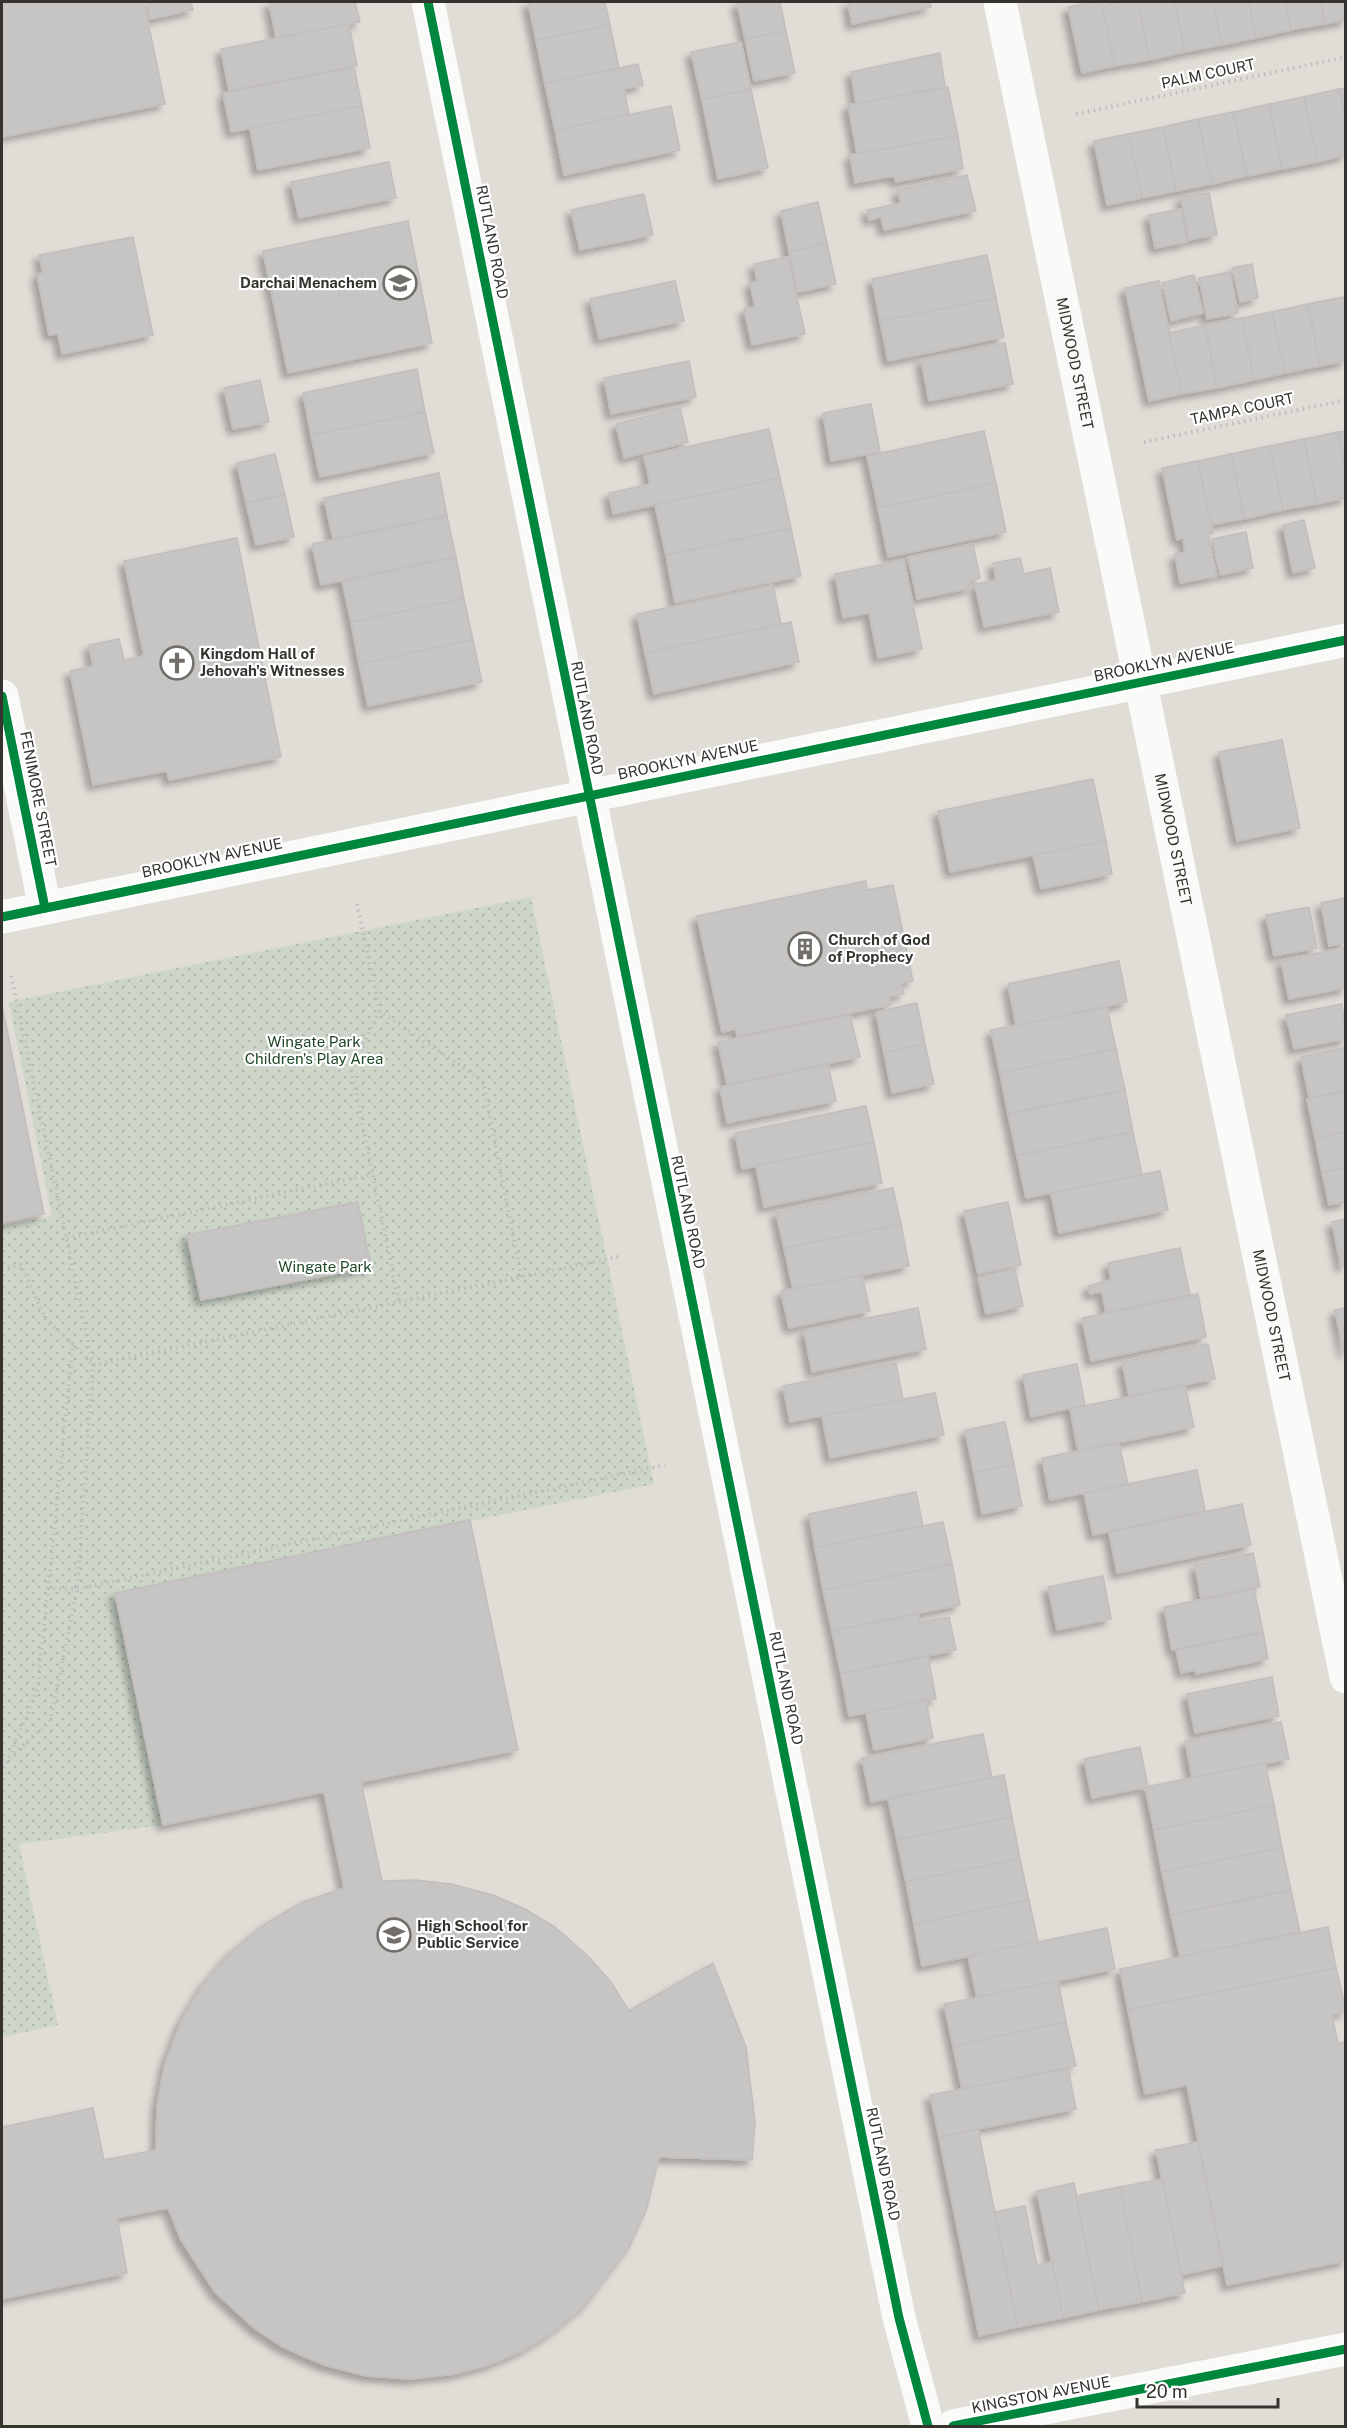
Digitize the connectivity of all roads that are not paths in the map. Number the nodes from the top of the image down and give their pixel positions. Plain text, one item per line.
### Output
1 (428, 2) edge
2 (1000, 2) edge
3 (1346, 640) edge
4 (1141, 682) junction
5 (2, 696) edge
6 (588, 796) junction
7 (45, 908) junction
8 (2, 917) edge
9 (1346, 1677) edge
10 (1346, 2349) edge
11 (928, 2427) edge
12 (953, 2427) edge

1 - 6 street, RUTLAND ROAD
2 - 4 street, MIDWOOD STREET
3 - 4 street, BROOKLYN AVENUE
4 - 6 street, BROOKLYN AVENUE
4 - 9 street, MIDWOOD STREET
5 - 7 street, FENIMORE STREET
6 - 7 street, BROOKLYN AVENUE
6 - 11 street, RUTLAND ROAD
7 - 8 street, BROOKLYN AVENUE
10 - 12 street, KINGSTON AVENUE

